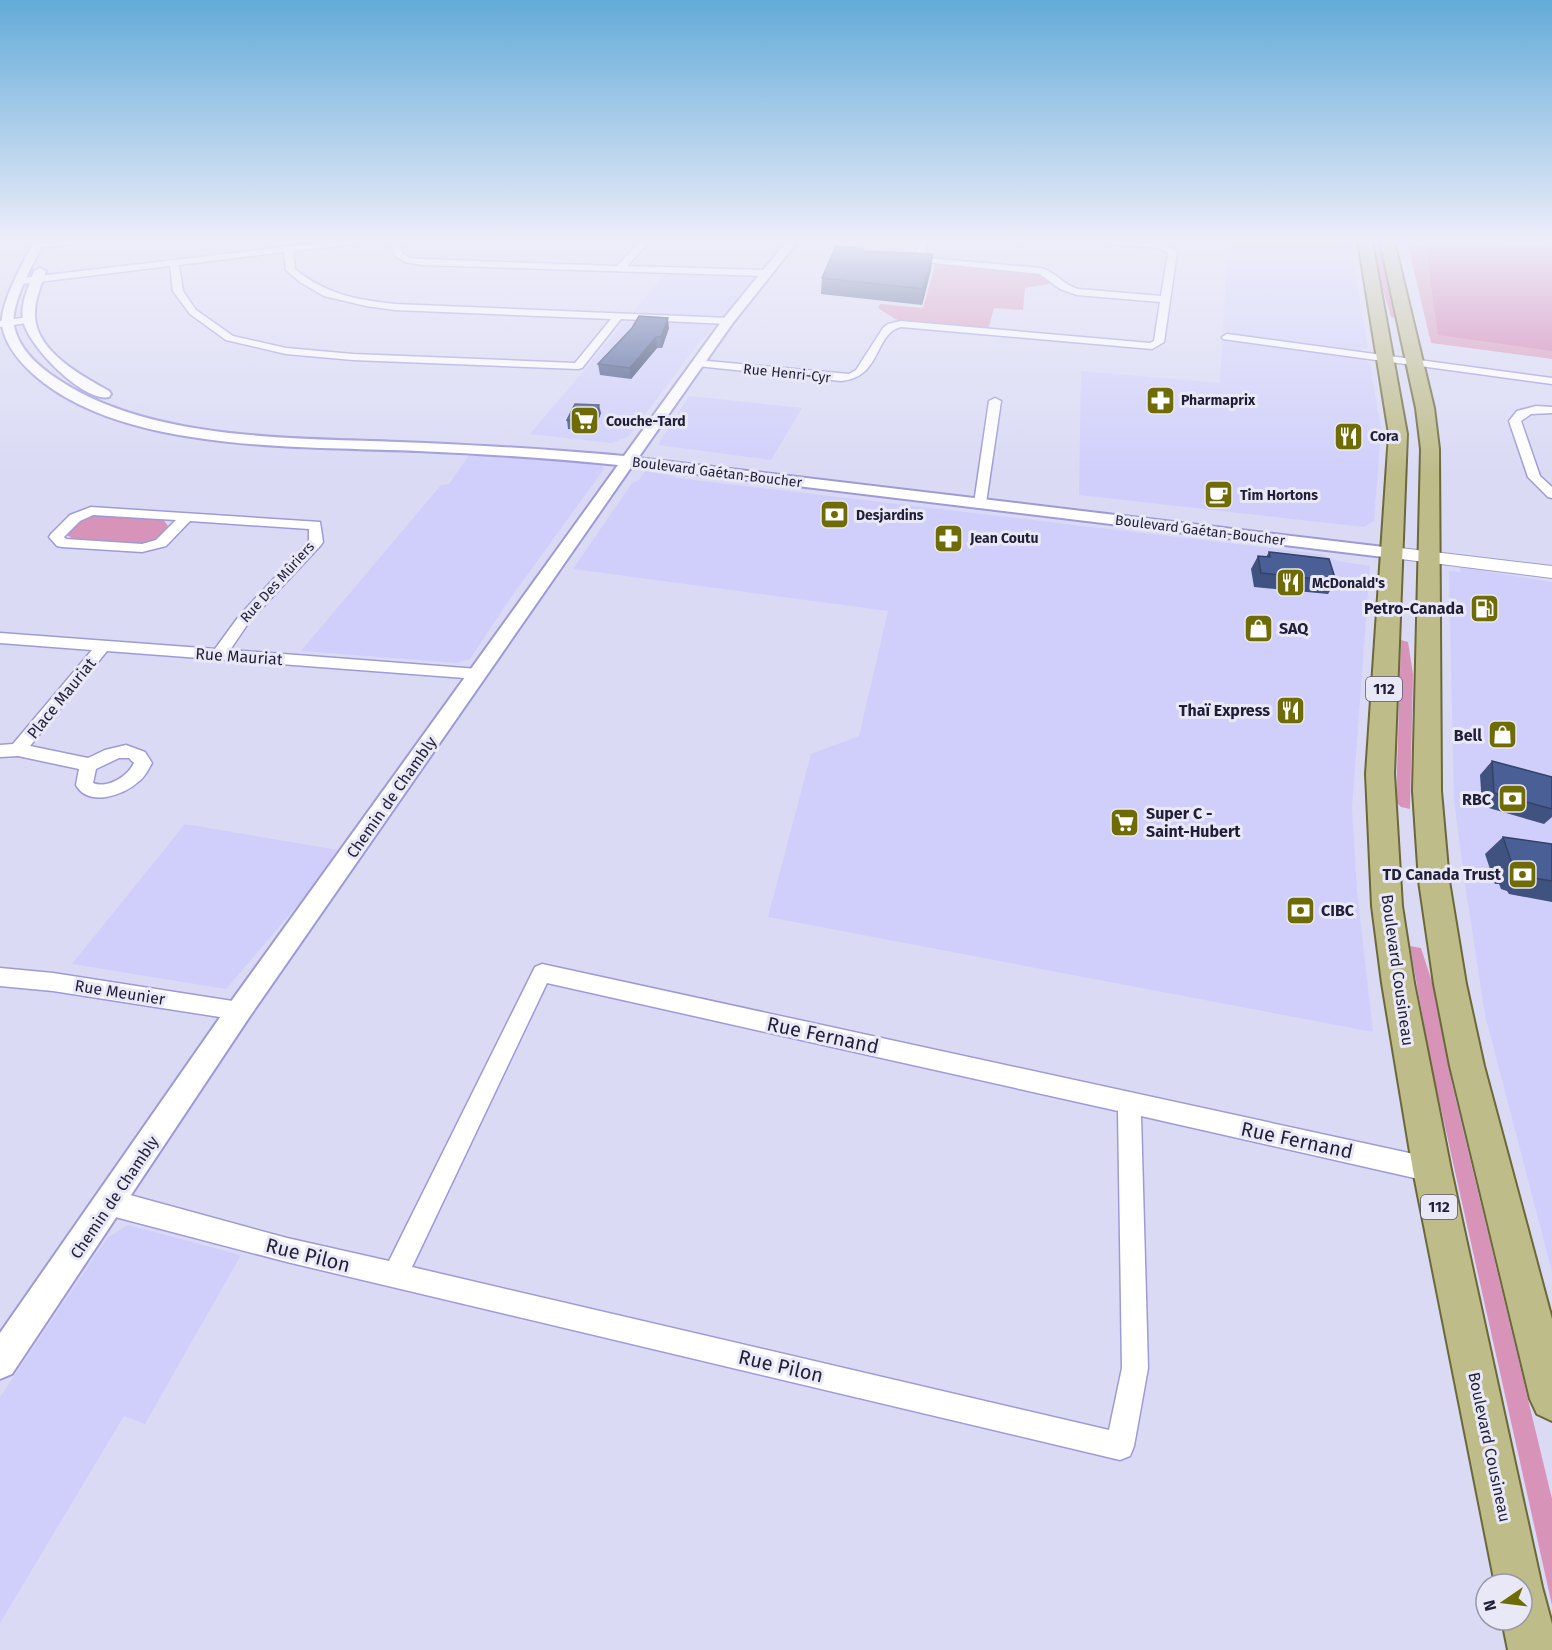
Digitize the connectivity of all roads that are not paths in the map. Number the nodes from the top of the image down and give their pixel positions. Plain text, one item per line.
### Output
1 (202, 318) edge
2 (617, 318) edge
3 (663, 318) edge
4 (730, 318) edge
5 (1162, 318) edge
6 (1379, 318) edge
7 (1404, 318) edge
8 (29, 320) joint
9 (728, 321) junction
10 (4, 324) edge
11 (1227, 337) dead end
12 (1386, 358) junction
13 (1414, 362) junction
14 (697, 363) junction
15 (1552, 381) edge
16 (995, 401) dead end
17 (1552, 410) edge
18 (632, 456) junction
19 (1552, 494) edge
20 (981, 498) junction
21 (1160, 513) junction
22 (187, 517) junction
23 (1106, 518) junction
24 (1393, 547) junction
25 (1429, 551) junction
26 (1552, 560) edge
27 (1552, 572) edge
28 (0, 638) edge
29 (104, 645) junction
30 (220, 654) junction
31 (478, 674) junction
32 (18, 750) junction
33 (0, 751) edge
34 (90, 765) dead end
35 (5, 983) edge
36 (239, 1011) junction
37 (1129, 1103) junction
38 (1432, 1170) junction
39 (109, 1204) junction
40 (396, 1276) junction
41 (0, 1362) edge
42 (1552, 1399) edge
43 (1516, 1572) edge
44 (1529, 1632) edge
45 (1533, 1650) edge

1 - 2 street
3 - 9 street
4 - 9 street, Chemin de Chambly
5 - 14 street, Rue Henri-Cyr
6 - 12 main road, Boulevard Cousineau / 112
7 - 13 main road
8 - 10 street
8 - 18 street, Boulevard Gaétan-Boucher
9 - 14 street, Chemin de Chambly
10 - 18 street, Boulevard Gaétan-Boucher
11 - 12 street
12 - 13 street
12 - 24 main road, Boulevard Cousineau / 112
13 - 15 street
13 - 25 main road
14 - 18 street, Chemin de Chambly
16 - 20 street
17 - 19 street
18 - 20 street, Boulevard Gaétan-Boucher
18 - 31 street, Chemin de Chambly
20 - 21 street, Boulevard Gaétan-Boucher
20 - 23 street, Boulevard Gaétan-Boucher
21 - 23 street
21 - 24 street, Boulevard Gaétan-Boucher
22 - 22 street, Rue Des Mûriers
22 - 30 street, Rue Des Mûriers
23 - 24 street, Boulevard Gaétan-Boucher
24 - 25 main road, Boulevard Gaétan-Boucher
24 - 38 main road, Boulevard Cousineau / 112
25 - 26 main road, Boulevard Gaétan-Boucher
25 - 27 main road, Boulevard Gaétan-Boucher
25 - 42 main road
28 - 29 street, Rue Mauriat
29 - 30 street, Rue Mauriat
29 - 32 street, Place Mauriat
30 - 31 street, Rue Mauriat
31 - 36 street, Chemin de Chambly
32 - 33 street, Place Mauriat
32 - 34 street, Place Mauriat
35 - 36 street, Rue Meunier
36 - 39 street, Chemin de Chambly
37 - 38 street, Rue Fernand
37 - 40 street, Rue Fernand
37 - 40 street, Rue Pilon
38 - 43 main road, Boulevard Cousineau / 112
39 - 40 street, Rue Pilon
39 - 41 street, Chemin de Chambly
44 - 45 main road

